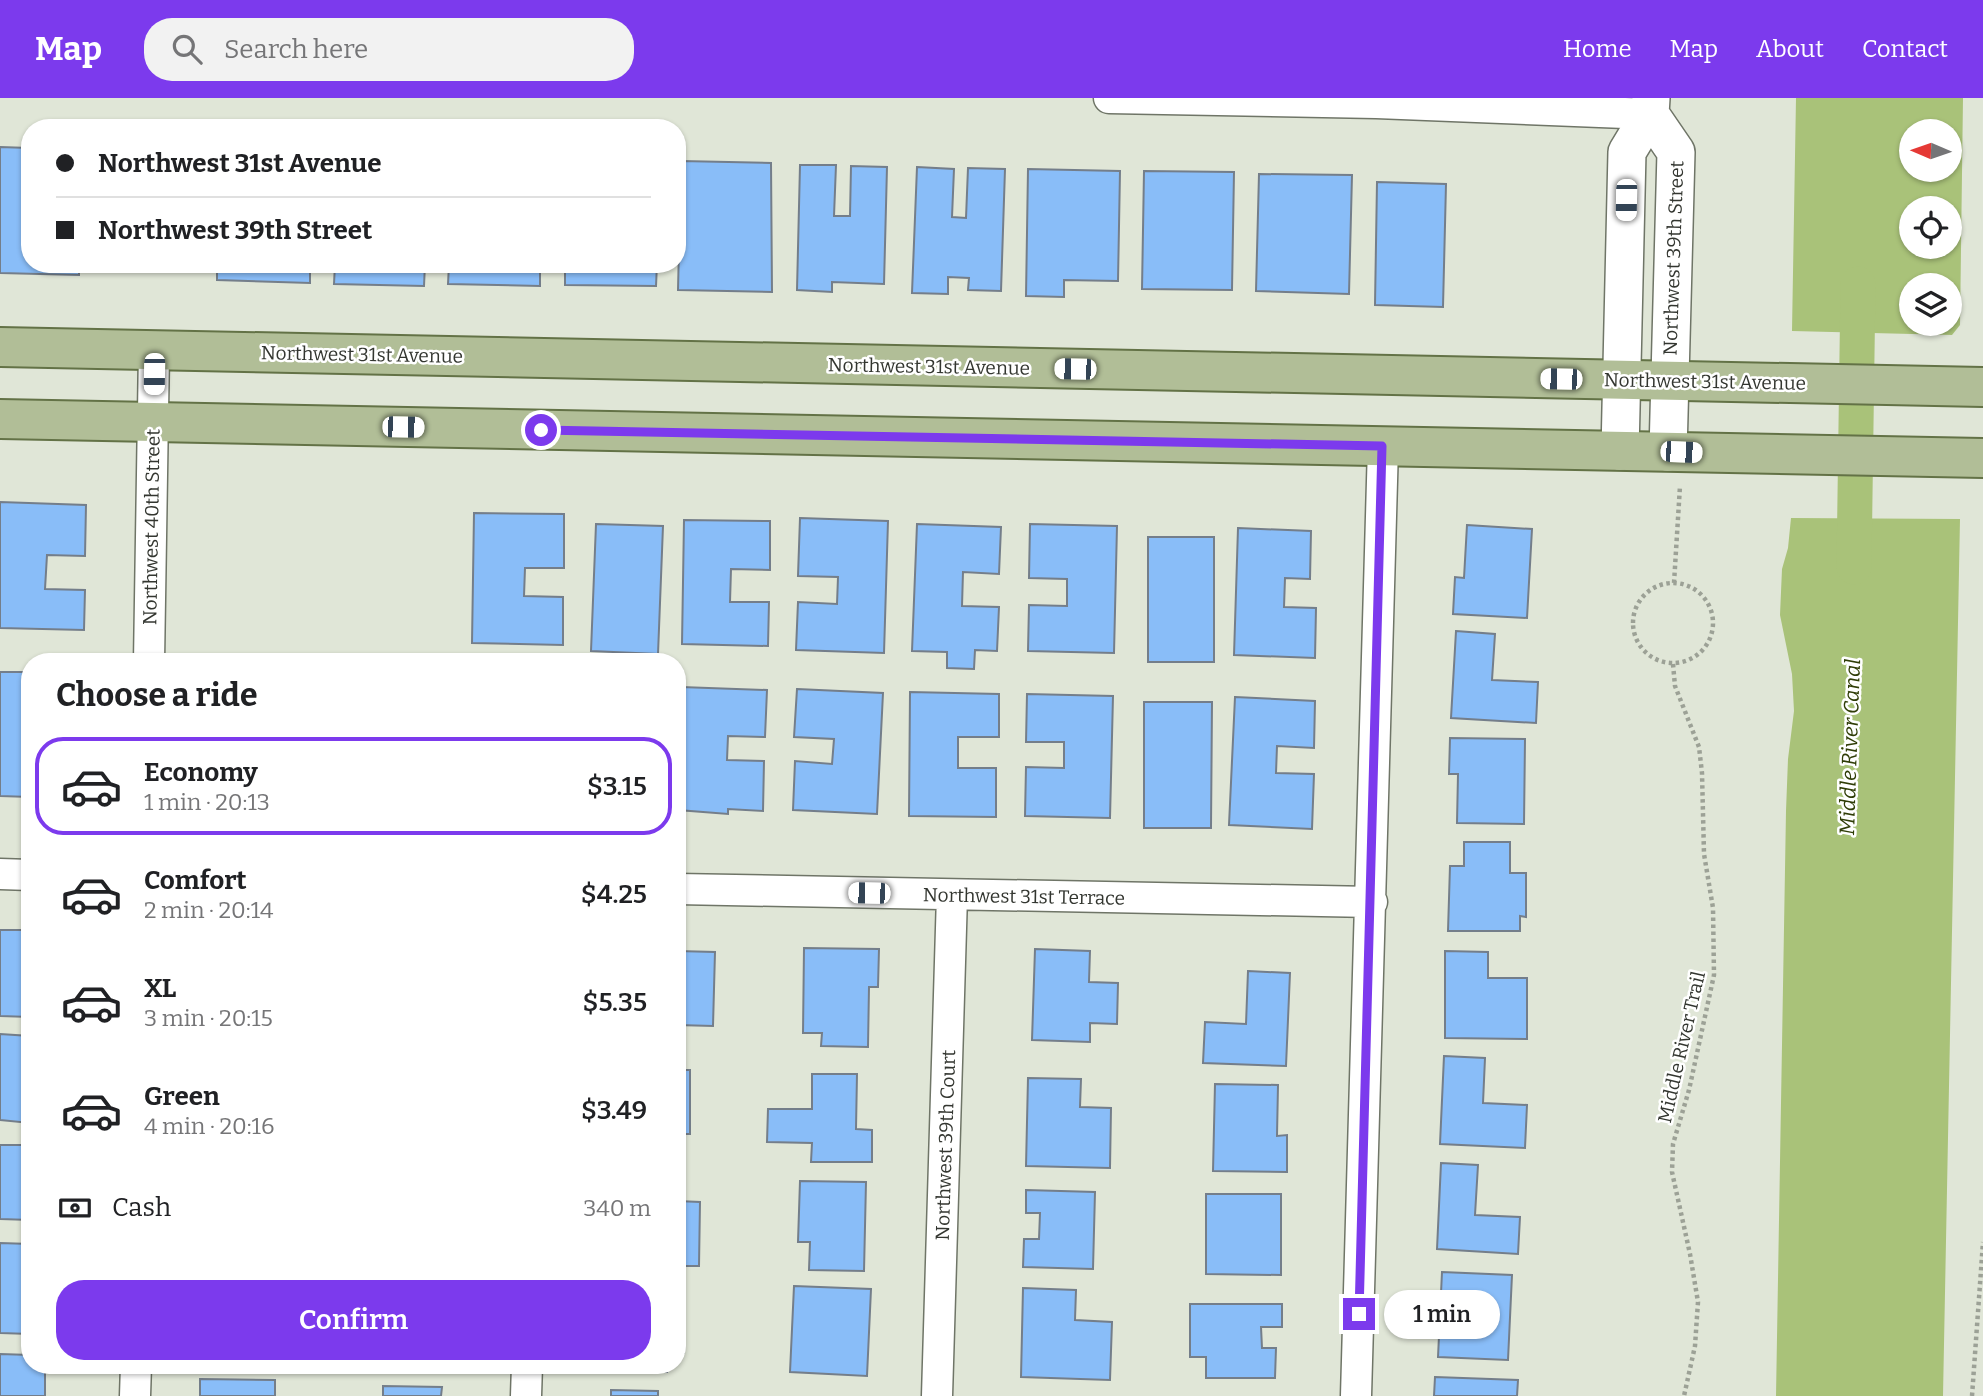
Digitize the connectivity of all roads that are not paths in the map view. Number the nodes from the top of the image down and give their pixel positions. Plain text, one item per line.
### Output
1 (1109, 98) edge
2 (1651, 106) edge
3 (0, 347) edge
4 (154, 350) junction
5 (1622, 380) junction
6 (1670, 381) junction
7 (1976, 387) edge
8 (0, 419) edge
9 (153, 422) junction
10 (1382, 446) junction
11 (1620, 451) junction
12 (1674, 452) junction
13 (1976, 458) edge
14 (149, 653) edge
15 (0, 874) edge
16 (21, 875) edge
17 (686, 889) edge
18 (952, 895) junction
19 (1372, 902) junction
20 (136, 1374) edge
21 (527, 1374) edge
22 (135, 1396) edge
23 (526, 1396) edge
24 (937, 1396) edge
25 (1356, 1396) edge

1 - 2 street
2 - 5 street
2 - 6 street, Northwest 39th Street
3 - 4 main road, Northwest 31st Avenue
4 - 5 main road, Northwest 31st Avenue
4 - 9 street, Northwest 40th Street
5 - 6 main road, Northwest 31st Avenue
5 - 11 street
6 - 7 main road, Northwest 31st Avenue
6 - 12 street, Northwest 39th Street
8 - 9 main road
9 - 10 main road
9 - 14 street, Northwest 40th Street
10 - 11 main road
10 - 19 street
11 - 12 main road
12 - 13 main road
15 - 16 street
17 - 18 street, Northwest 31st Terrace
18 - 19 street, Northwest 31st Terrace
18 - 24 street, Northwest 39th Court
19 - 25 street
20 - 22 street
21 - 23 street

